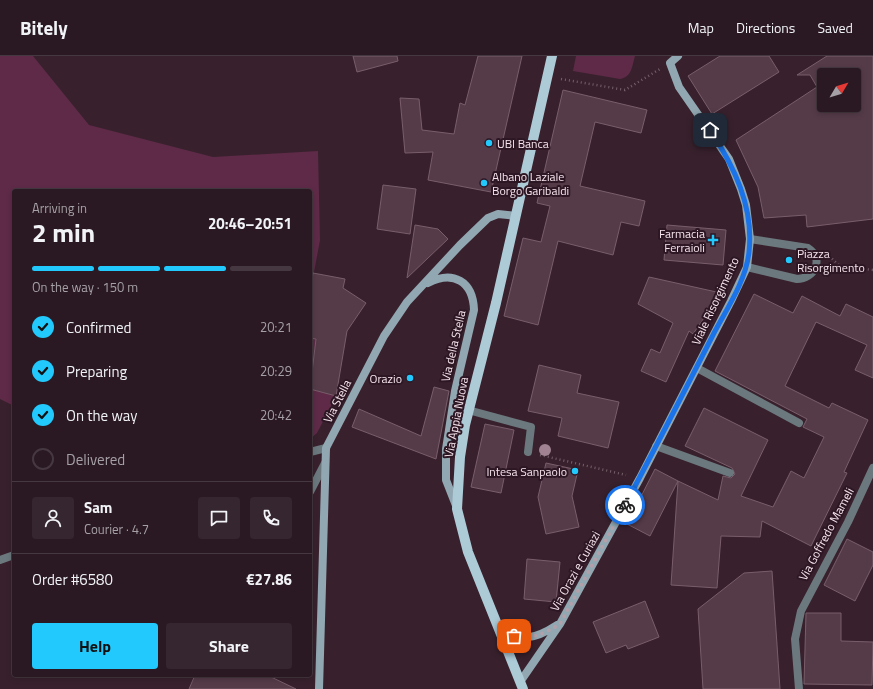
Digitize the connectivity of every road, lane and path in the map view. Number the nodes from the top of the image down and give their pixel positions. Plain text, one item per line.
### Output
1 (552, 56) edge
2 (678, 56) edge
3 (669, 60) edge
4 (547, 77) junction
5 (516, 216) junction
6 (750, 239) junction
7 (825, 254) dead end
8 (840, 266) junction
9 (746, 267) junction
10 (873, 270) edge
11 (823, 278) dead end
12 (423, 285) junction
13 (696, 368) junction
14 (468, 410) junction
15 (799, 423) dead end
16 (656, 446) junction
17 (326, 448) junction
18 (312, 452) edge
19 (528, 452) joint
20 (325, 463) junction
21 (873, 468) edge
22 (730, 473) dead end
23 (640, 478) junction
24 (312, 488) edge
25 (457, 509) junction
26 (12, 556) edge
27 (0, 560) edge
28 (560, 624) junction
29 (498, 627) junction
30 (521, 685) edge
31 (319, 689) edge
32 (799, 689) edge

1 - 4 main road, Via Appia Nuova
2 - 3 street
3 - 4 path
3 - 6 street, Viale Risorgimento
4 - 5 main road, Via Appia Nuova
5 - 12 street
5 - 14 main road, Via Appia Nuova
6 - 9 street, Viale Risorgimento
6 - 9 street
7 - 8 path
8 - 10 path
8 - 11 path
9 - 13 street, Viale Risorgimento
12 - 17 street, Via Stella
12 - 25 street, Via della Stella
13 - 15 street
13 - 16 street, Viale Risorgimento
14 - 19 street
14 - 25 main road, Via Appia Nuova
16 - 22 street
16 - 23 street, Via Orazi e Curiazi
17 - 18 street
17 - 20 street, Via Stella
19 - 23 path
20 - 24 street
20 - 31 street, Via Stella
21 - 32 street, Via Goffredo Mameli
23 - 28 street, Via Orazi e Curiazi
25 - 29 main road, Via Appia Nuova
26 - 27 street
28 - 29 street, Via Orazi e Curiazi
28 - 30 street, Via Orazi e Curiazi
29 - 30 main road, Via Appia Nuova

